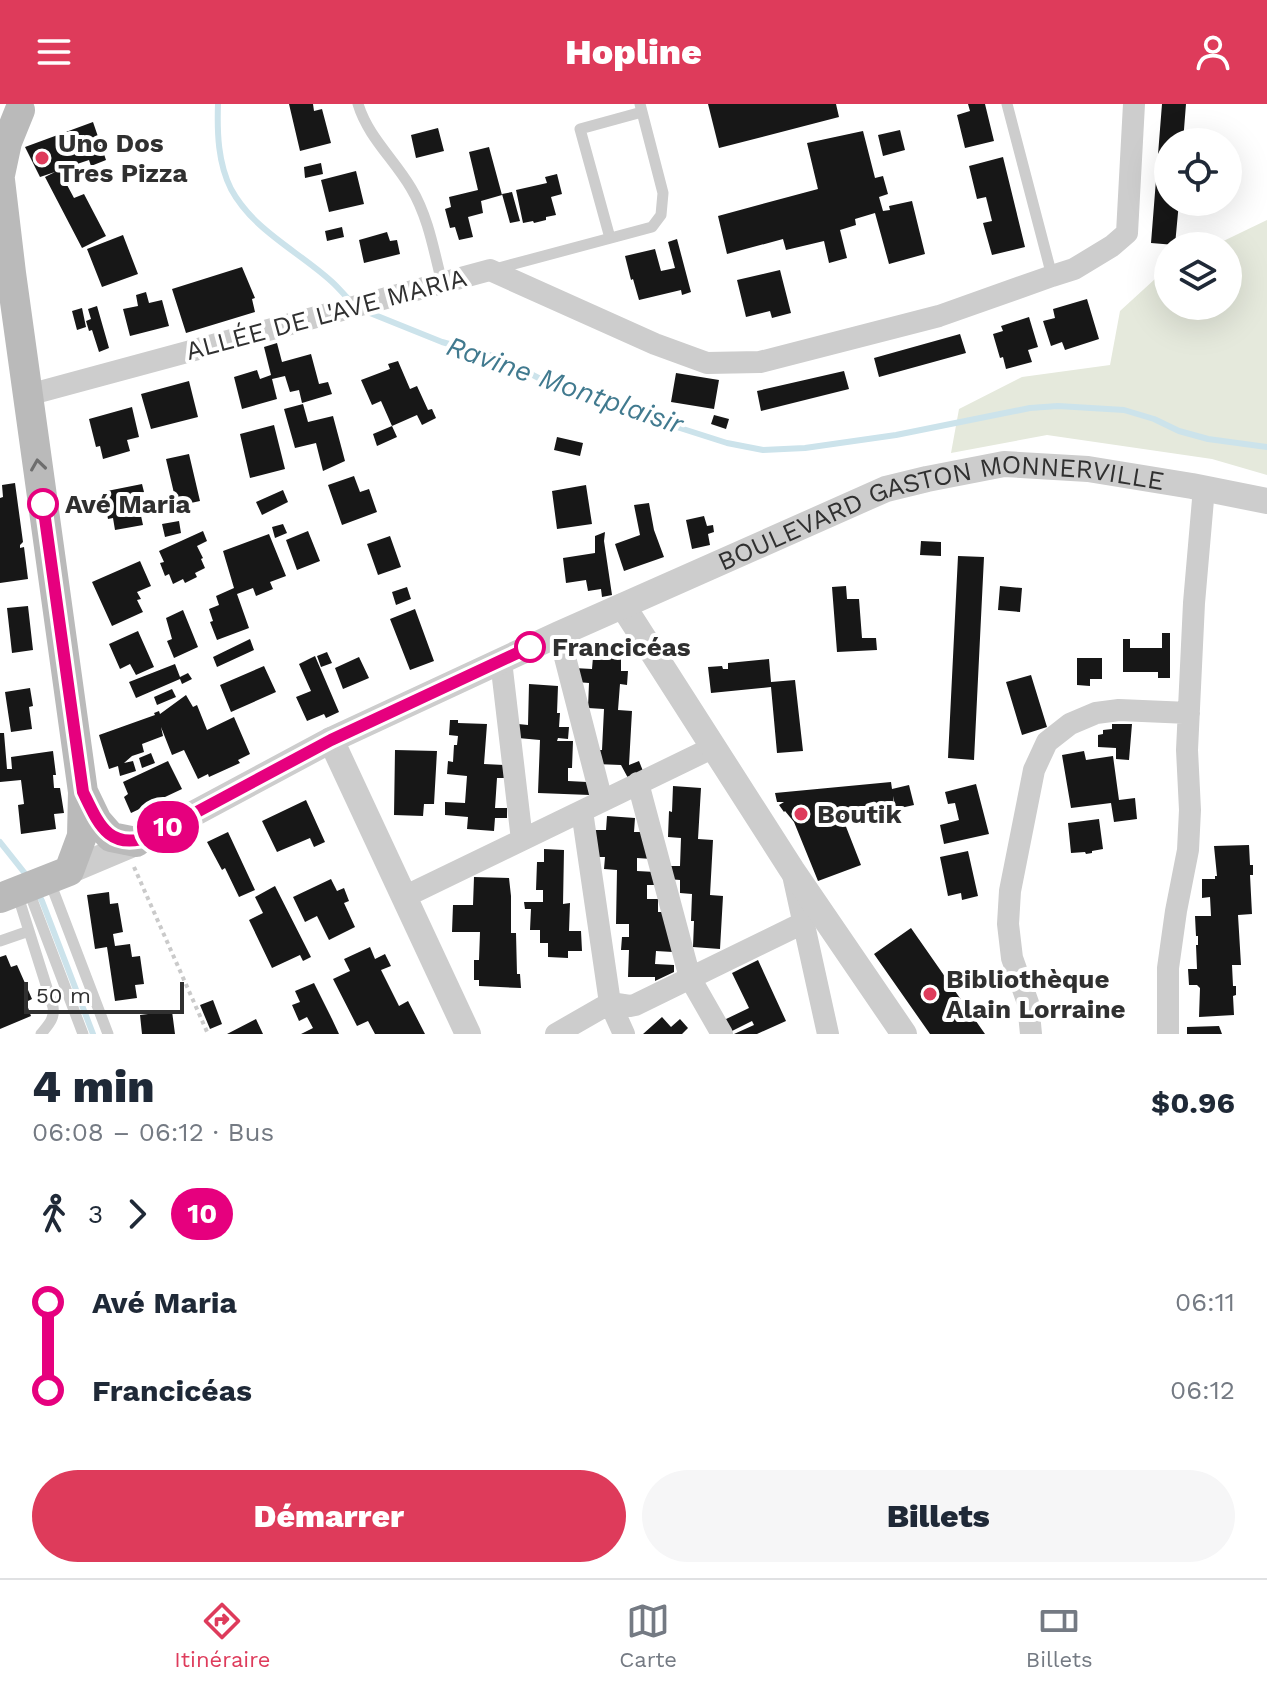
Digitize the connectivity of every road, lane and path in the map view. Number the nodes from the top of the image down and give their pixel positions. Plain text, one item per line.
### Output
1 (358, 104) edge
2 (1007, 104) edge
3 (1134, 104) edge
4 (641, 108) edge
5 (23, 109) edge
6 (0, 177) edge
7 (610, 238) junction
8 (490, 270) junction
9 (1052, 276) junction
10 (442, 283) junction
11 (28, 395) junction
12 (1204, 488) junction
13 (1267, 501) edge
14 (623, 606) junction
15 (559, 634) junction
16 (501, 661) junction
17 (1189, 713) junction
18 (331, 740) junction
19 (714, 747) junction
20 (638, 783) junction
21 (83, 792) junction
22 (592, 806) junction
23 (522, 840) junction
24 (130, 844) junction
25 (792, 870) junction
26 (31, 886) edge
27 (404, 897) junction
28 (803, 923) junction
29 (29, 931) junction
30 (0, 941) edge
31 (690, 978) junction
32 (610, 1003) junction
33 (41, 1034) edge
34 (83, 1034) edge
35 (108, 1034) edge
36 (208, 1034) edge
37 (468, 1034) edge
38 (556, 1034) edge
39 (624, 1034) edge
40 (722, 1034) edge
41 (828, 1034) edge
42 (904, 1034) edge
43 (1031, 1034) edge
44 (1168, 1034) edge

1 - 10 lane
2 - 9 lane
3 - 9 street, ALLÉE DE L'AVE MARIA
4 - 7 lane
4 - 7 lane
5 - 6 main road
6 - 11 main road
7 - 8 lane
8 - 9 street, ALLÉE DE L'AVE MARIA
8 - 10 street, ALLÉE DE L'AVE MARIA
10 - 11 street, ALLÉE DE L'AVE MARIA
21 -> 11 main road
12 - 13 street, BOULEVARD GASTON MONNERVILLE
12 - 14 street, BOULEVARD GASTON MONNERVILLE
12 - 17 street
14 - 15 street, BOULEVARD GASTON MONNERVILLE
14 - 19 street
15 - 16 street, BOULEVARD GASTON MONNERVILLE
15 - 22 street
16 - 18 street, BOULEVARD GASTON MONNERVILLE
16 - 23 street
17 - 43 street
17 - 44 street
18 - 24 street, BOULEVARD GASTON MONNERVILLE
18 - 27 street
19 - 20 street
19 - 25 street
20 - 22 street
20 - 31 street
21 - 24 main road
21 - 26 main road
22 - 23 street
22 - 32 street
23 - 27 street
24 - 26 street, BOULEVARD GASTON MONNERVILLE
24 - 36 path
25 - 28 street
25 - 42 street
26 - 29 lane
26 - 34 lane
26 - 35 lane
27 - 37 street
28 - 31 street
28 - 41 street
29 - 30 lane
29 - 33 lane
31 - 32 street
31 - 40 street
32 - 38 street
32 - 39 street

